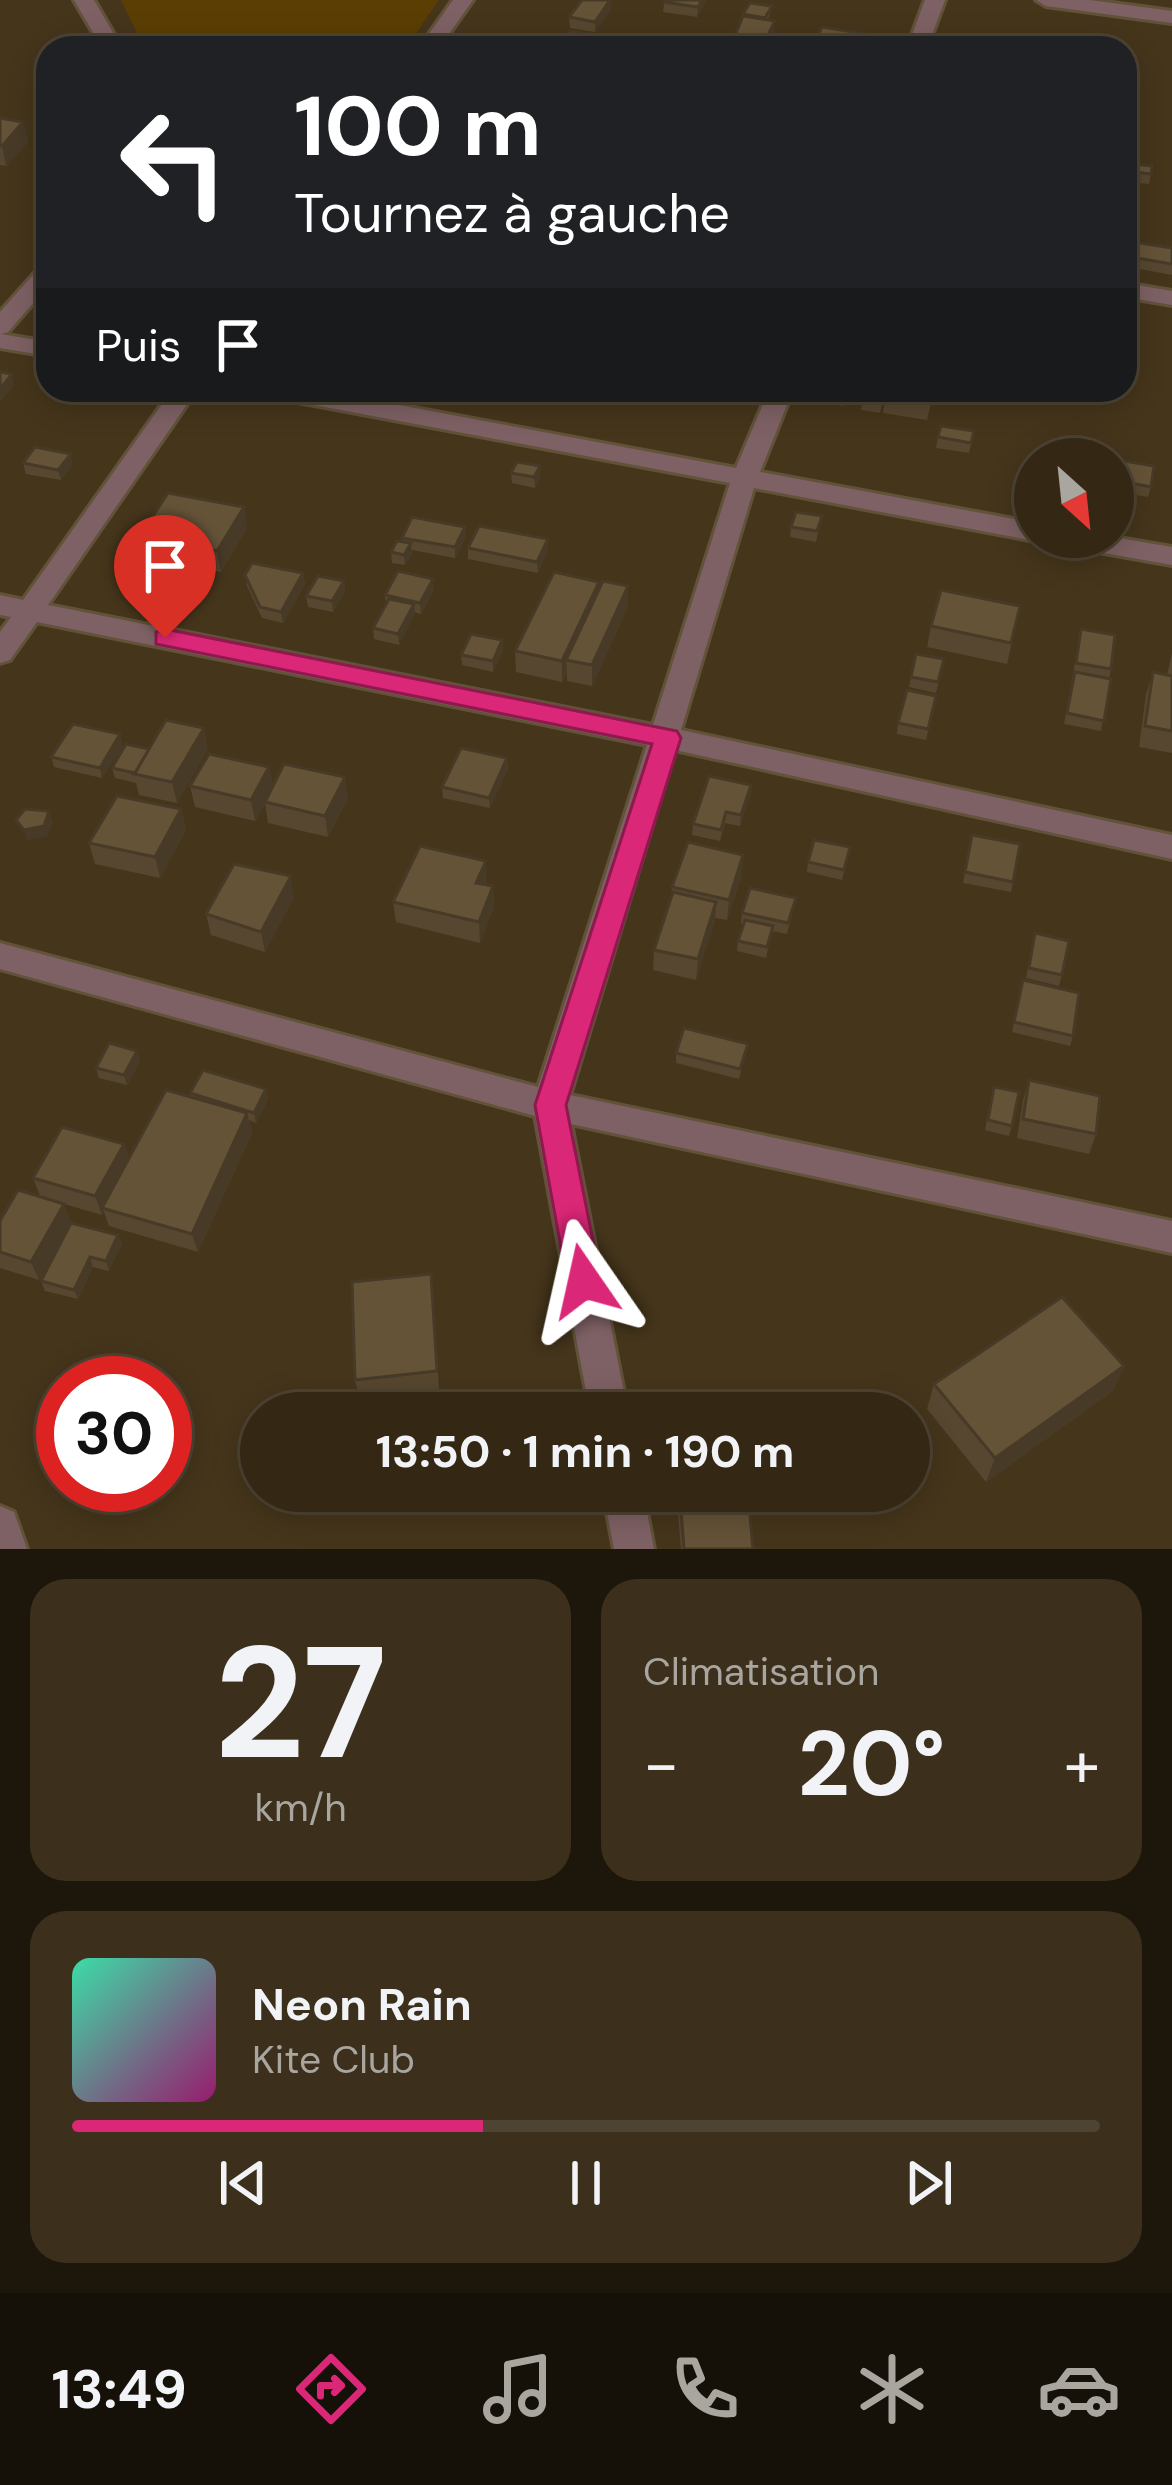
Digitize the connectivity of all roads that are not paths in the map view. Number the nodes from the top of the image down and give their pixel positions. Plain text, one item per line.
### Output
1 (84, 0) edge
2 (463, 0) edge
3 (935, 0) edge
4 (1046, 0) edge
5 (1172, 17) edge
6 (105, 36) edge
7 (438, 36) edge
8 (922, 36) edge
9 (36, 286) edge
10 (1137, 292) edge
11 (1172, 298) edge
12 (0, 327) edge
13 (0, 341) edge
14 (36, 348) edge
15 (176, 402) edge
16 (341, 402) edge
17 (777, 402) edge
18 (744, 478) junction
19 (1014, 528) edge
20 (1134, 549) edge
21 (1172, 556) edge
22 (14, 608) edge
23 (0, 653) edge
24 (668, 738) junction
25 (1172, 847) edge
26 (0, 956) edge
27 (550, 1105) junction
28 (1172, 1237) edge
29 (605, 1392) edge
30 (627, 1512) edge
31 (0, 1526) edge
32 (7, 1549) edge
33 (634, 1549) edge

1 - 6 street
2 - 7 street
3 - 8 street
4 - 5 street
9 - 12 street
10 - 11 street
13 - 14 street
15 - 22 street
16 - 18 street
17 - 18 street
18 - 19 street
18 - 24 street
20 - 21 street
22 - 23 street
22 - 24 street
24 - 25 street
24 - 27 street
26 - 27 street
27 - 28 street
27 - 29 street
30 - 33 street
31 - 32 street

